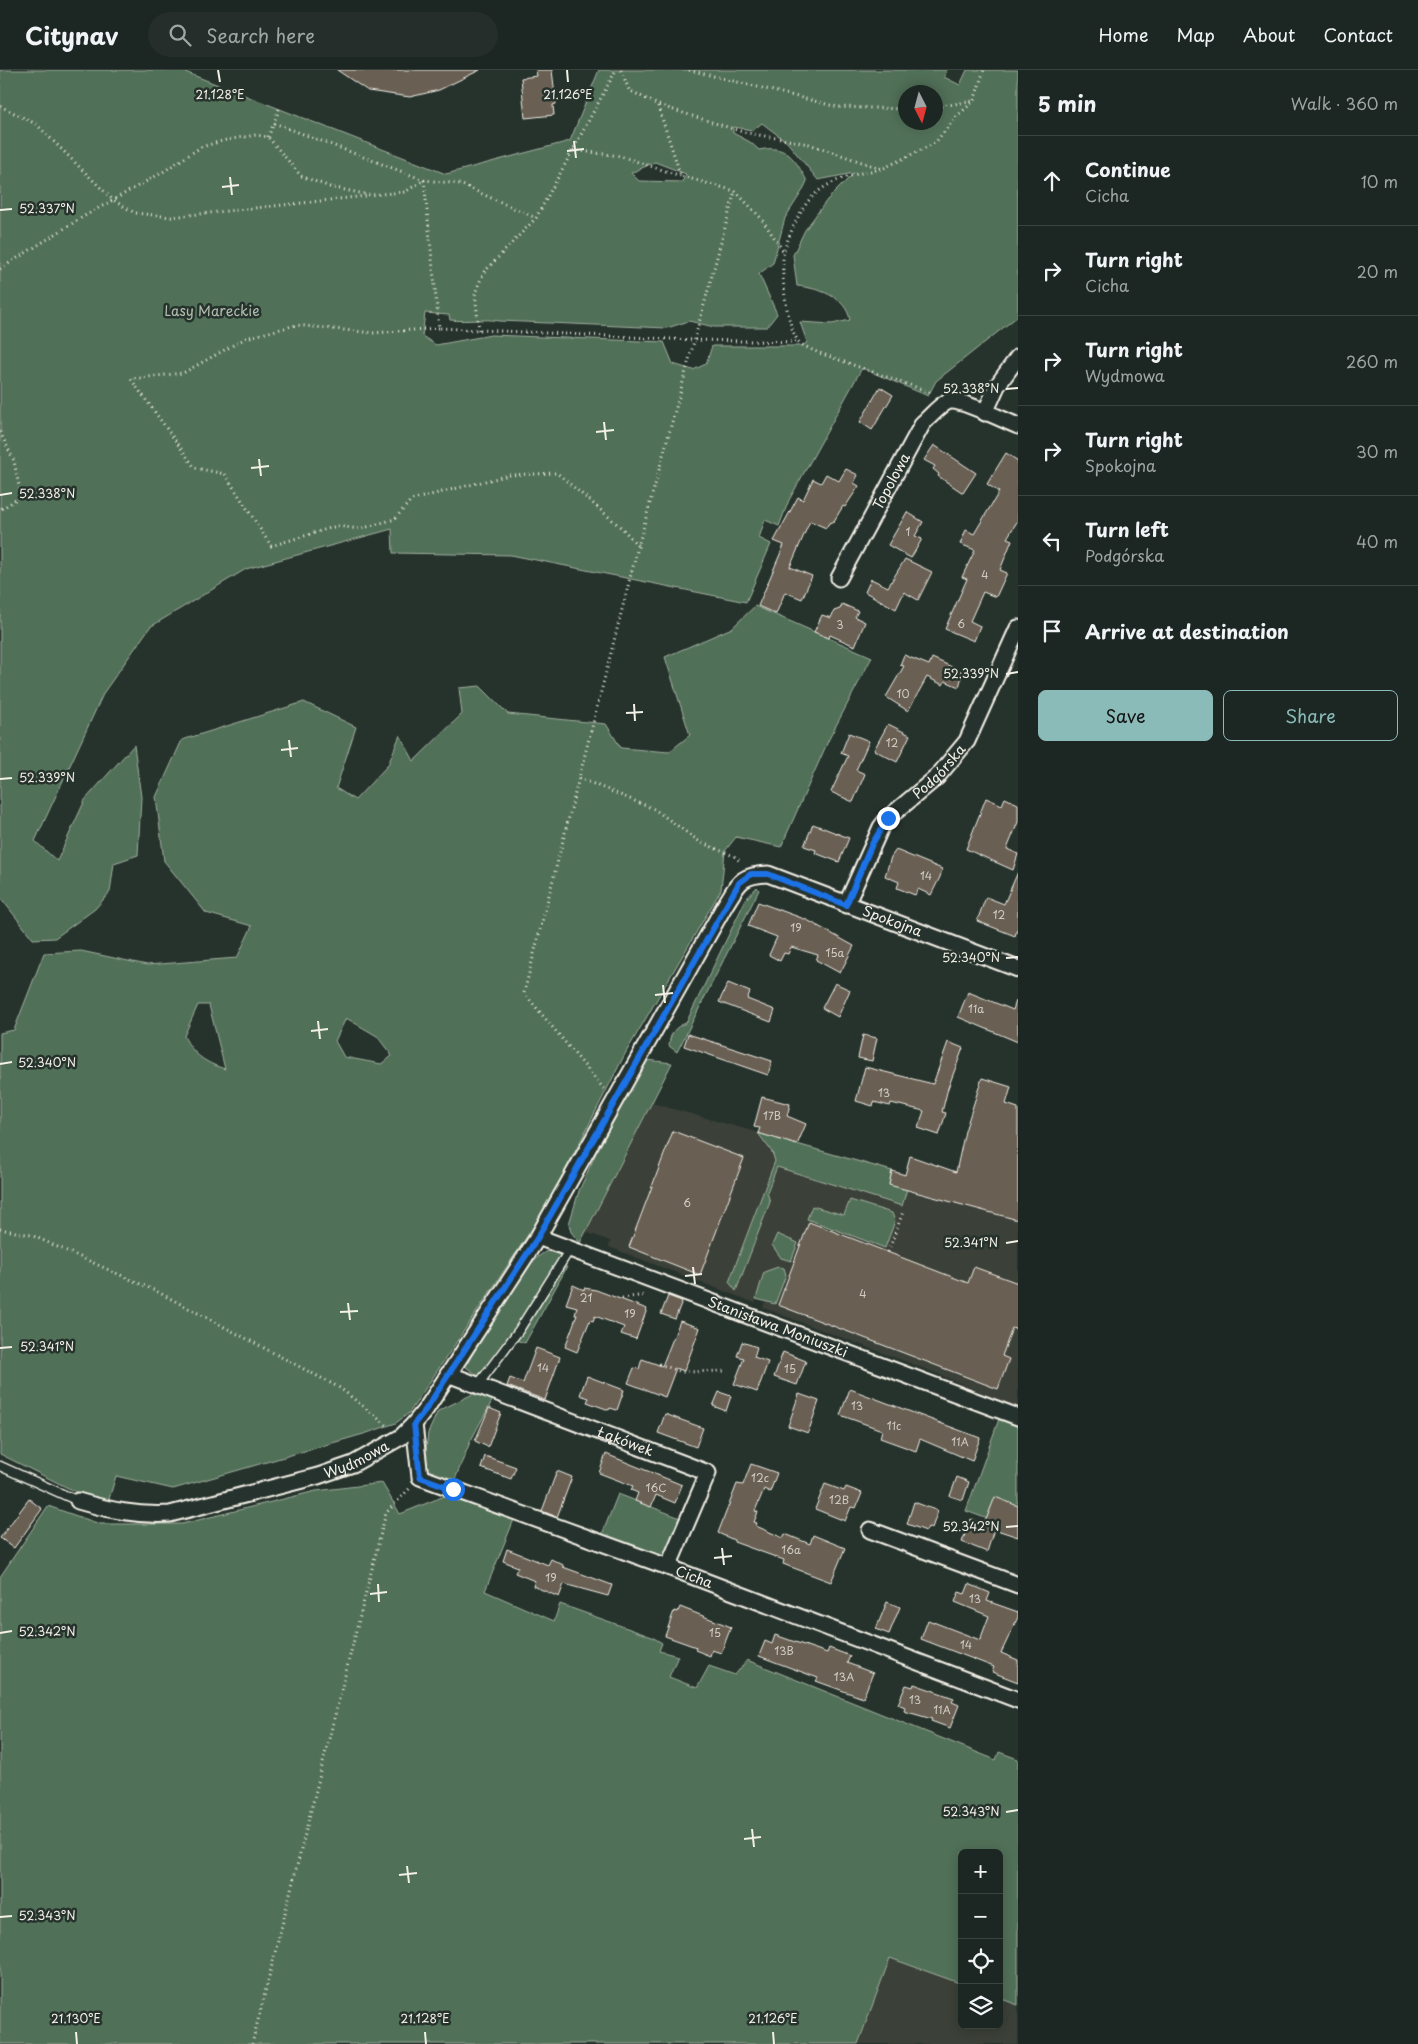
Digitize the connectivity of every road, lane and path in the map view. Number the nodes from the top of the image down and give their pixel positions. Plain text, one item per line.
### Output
1 (616, 70) edge
2 (621, 70) edge
3 (689, 70) edge
4 (984, 70) edge
5 (974, 101) junction
6 (658, 105) junction
7 (0, 106) edge
8 (943, 106) edge
9 (279, 109) dead end
10 (898, 109) edge
11 (274, 123) junction
12 (268, 137) junction
13 (573, 150) junction
14 (882, 169) junction
15 (681, 176) junction
16 (424, 180) junction
17 (735, 191) junction
18 (370, 195) junction
19 (113, 200) junction
20 (536, 218) junction
21 (784, 252) junction
22 (0, 269) edge
23 (439, 328) junction
24 (479, 330) junction
25 (693, 340) junction
26 (799, 342) junction
27 (1018, 357) edge
28 (960, 402) junction
29 (985, 413) junction
30 (1018, 426) edge
31 (0, 432) edge
32 (0, 510) edge
33 (638, 546) junction
34 (839, 578) dead end
35 (1018, 628) edge
36 (579, 778) junction
37 (751, 874) junction
38 (846, 905) junction
39 (1018, 970) edge
40 (614, 1101) junction
41 (903, 1212) dead end
42 (0, 1229) edge
43 (538, 1237) junction
44 (570, 1249) junction
45 (888, 1252) dead end
46 (654, 1297) dead end
47 (622, 1298) dead end
48 (659, 1364) dead end
49 (727, 1371) dead end
50 (448, 1374) junction
51 (477, 1386) junction
52 (1018, 1417) edge
53 (414, 1424) junction
54 (402, 1437) junction
55 (0, 1466) edge
56 (420, 1477) junction
57 (78, 1500) joint
58 (870, 1530) dead end
59 (668, 1567) junction
60 (1018, 1585) edge
61 (1018, 1700) edge
62 (252, 2044) edge

1 - 13 path
2 - 6 path
3 - 10 path
4 - 5 path
5 - 8 path
5 - 14 path
6 - 14 path
6 - 15 path
7 - 19 path
9 - 11 path
11 - 12 path
11 - 16 path
12 - 18 path
12 - 19 path
13 - 15 path
13 - 20 path
14 - 21 path
15 - 17 path
16 - 18 path
16 - 20 path
16 - 23 path
17 - 21 path
17 - 25 path
18 - 19 path
19 - 22 path
20 - 24 path
21 - 26 path
23 - 24 path
23 - 33 path
24 - 25 path
25 - 26 path
25 - 33 path
26 - 28 path
27 - 29 street
28 - 29 street
28 - 34 street, Topolowa
29 - 30 street
31 - 32 path
33 - 36 path
35 - 38 street, Podgórska
36 - 37 path
36 - 40 path
37 - 38 street, Spokojna
37 - 40 street, Wydmowa
38 - 39 street, Spokojna
40 - 43 street, Wydmowa
41 - 45 path
42 - 54 path
43 - 44 street, Stanisława Moniuszki
43 - 50 street, Wydmowa
44 - 51 lane
44 - 52 street, Stanisława Moniuszki
46 - 47 path
48 - 49 path
50 - 51 street, Łąkówek
50 - 53 street, Wydmowa
51 - 59 street, Łąkówek
53 - 54 street, Wydmowa
53 - 56 street
54 - 57 street, Wydmowa
55 - 57 lane, Wydmowa
56 - 59 street, Cicha
56 - 62 path
58 - 60 street
59 - 61 street, Cicha

